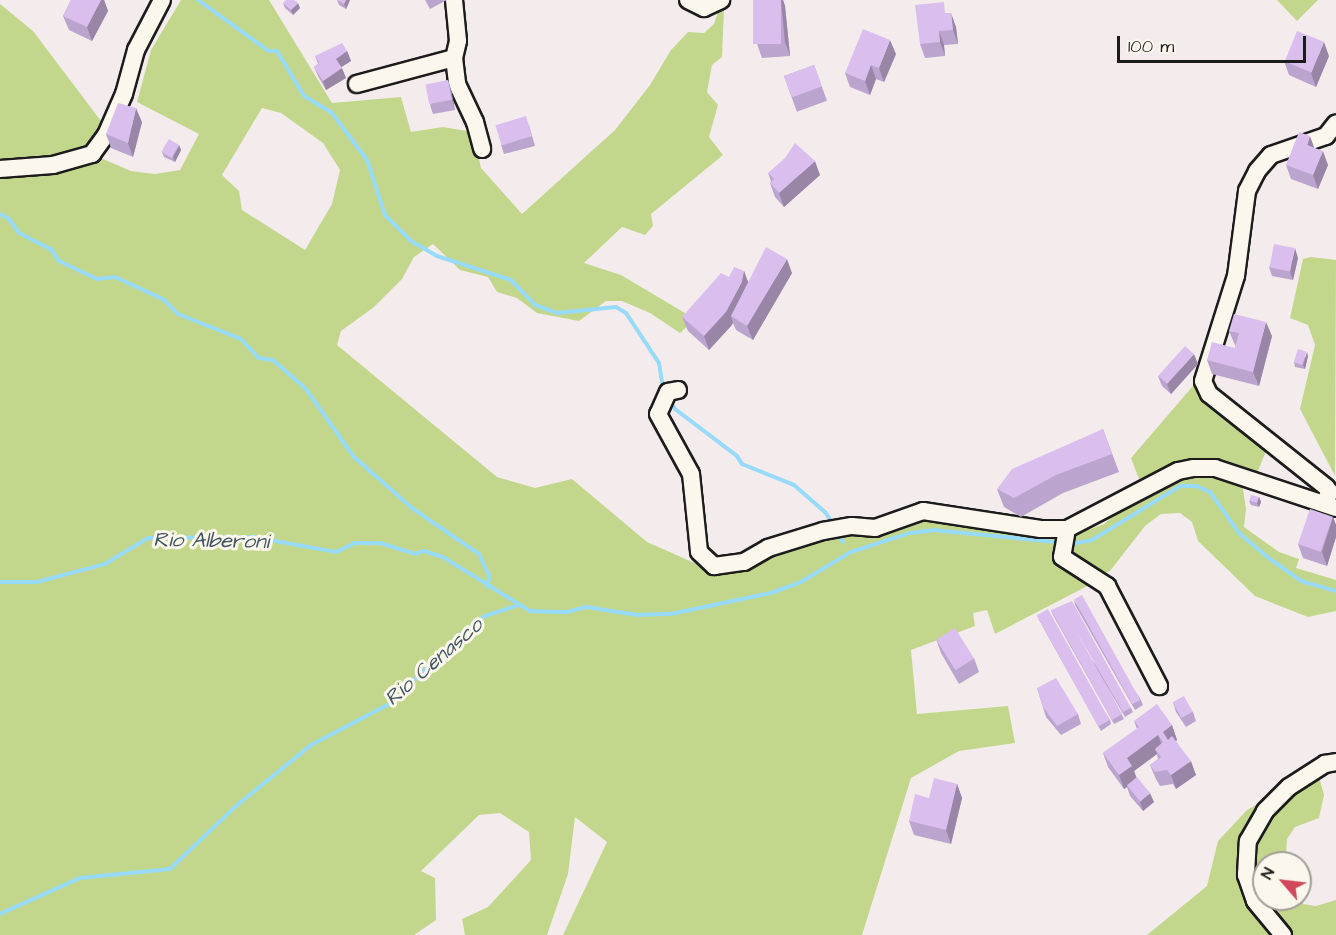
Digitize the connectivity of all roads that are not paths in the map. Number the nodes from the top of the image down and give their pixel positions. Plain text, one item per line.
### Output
1 (162, 0) edge
2 (454, 0) edge
3 (688, 0) edge
4 (721, 0) edge
5 (454, 58) junction
6 (357, 84) dead end
7 (1336, 123) edge
8 (482, 149) dead end
9 (0, 169) edge
10 (678, 390) dead end
11 (1330, 500) edge
12 (1067, 529) junction
13 (1159, 686) dead end
14 (1336, 762) edge
15 (1283, 935) edge

1 - 9 street
2 - 5 street
3 - 4 street
5 - 6 street
5 - 8 street
7 - 11 street
10 - 12 street
11 - 12 street
12 - 13 street
14 - 15 street

